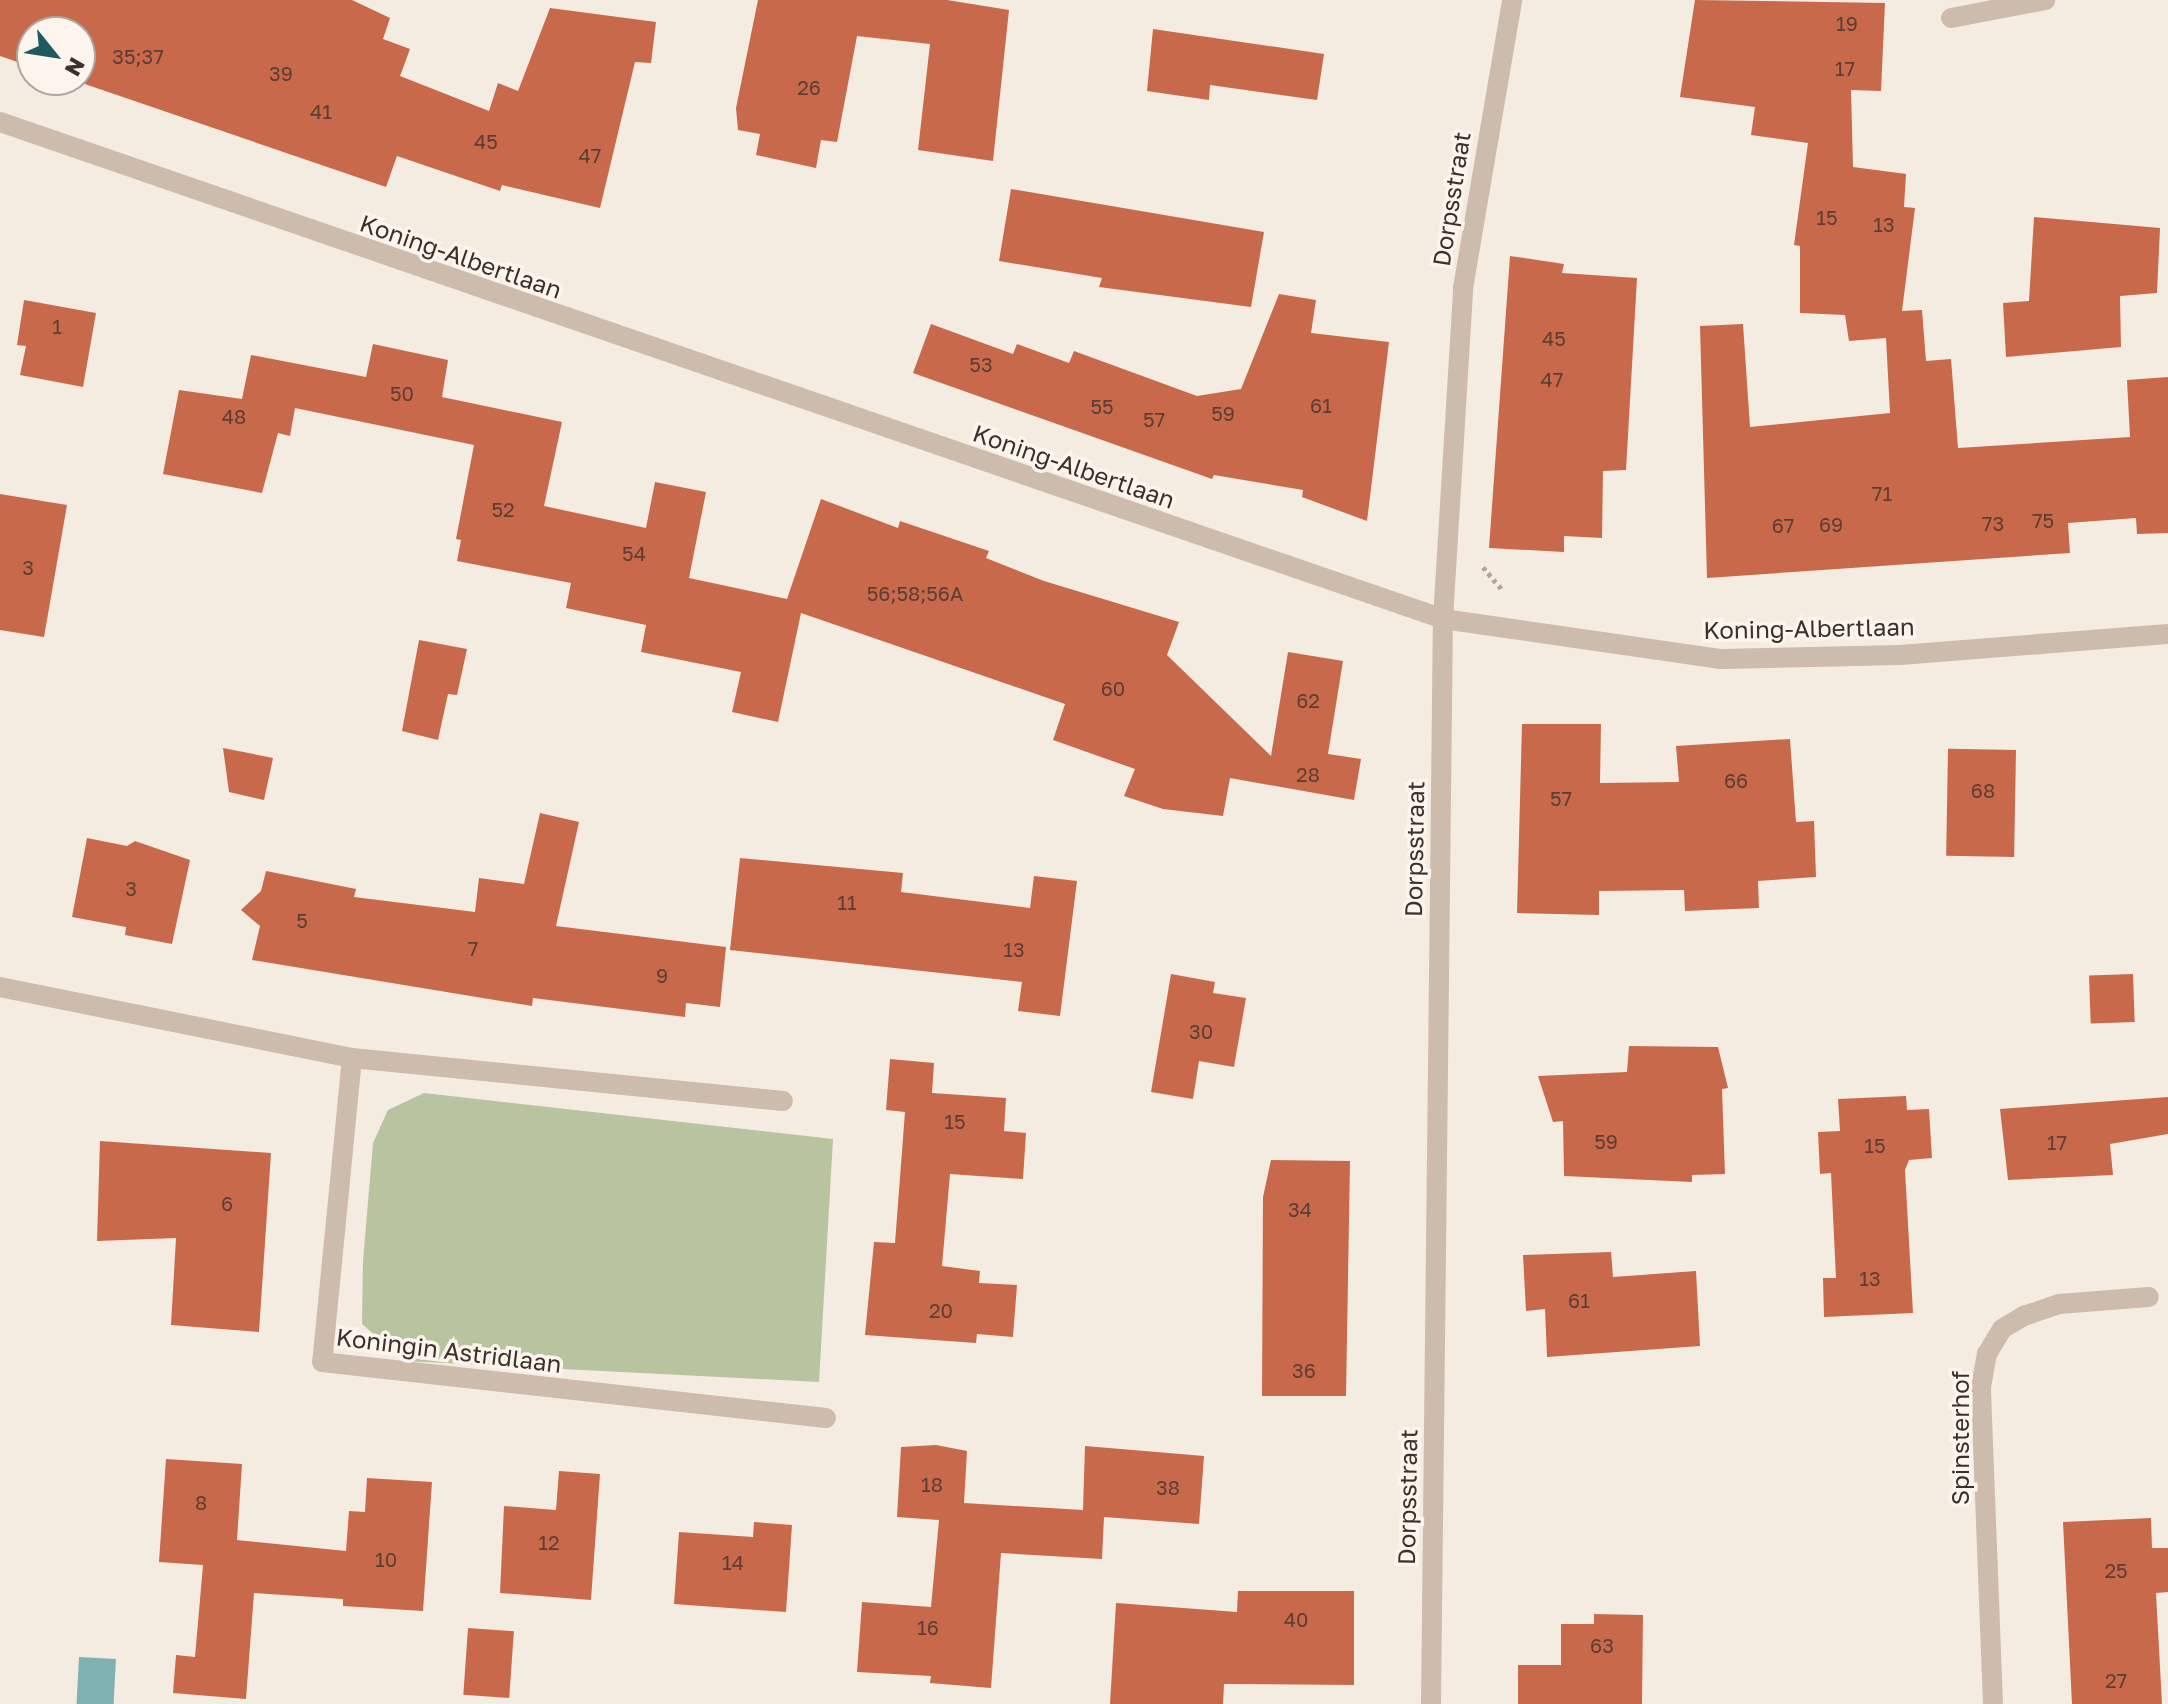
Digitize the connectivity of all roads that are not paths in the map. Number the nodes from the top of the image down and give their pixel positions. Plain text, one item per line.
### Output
1 (1512, 0) edge
2 (2045, 0) edge
3 (1951, 18) dead end
4 (0, 122) edge
5 (1443, 619) junction
6 (2168, 634) edge
7 (0, 987) edge
8 (352, 1058) junction
9 (783, 1101) dead end
10 (2149, 1297) dead end
11 (826, 1418) dead end
12 (1431, 1704) edge
13 (1993, 1704) edge

1 - 5 street, Dorpsstraat
2 - 3 street
4 - 5 street, Koning-Albertlaan
5 - 6 street, Koning-Albertlaan
5 - 12 street, Dorpsstraat
7 - 8 street
8 - 9 street
8 - 11 street, Koningin Astridlaan
10 - 13 street, Spinsterhof

